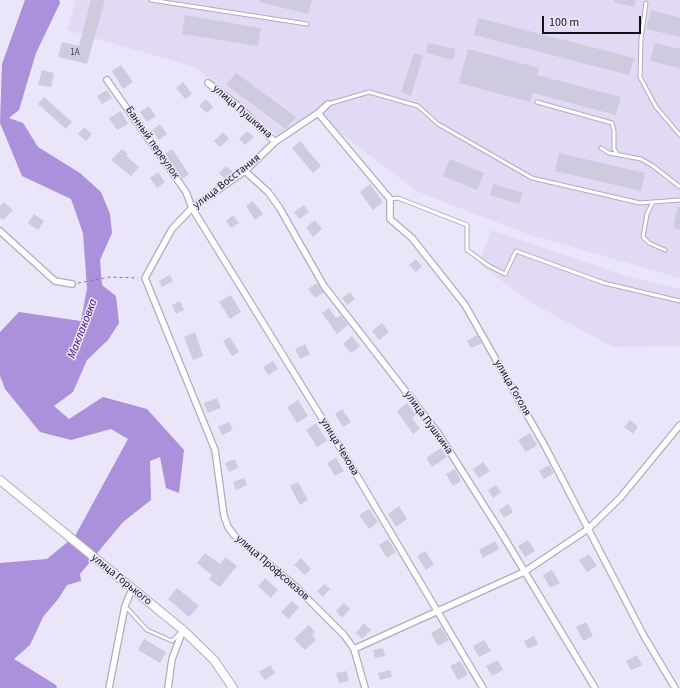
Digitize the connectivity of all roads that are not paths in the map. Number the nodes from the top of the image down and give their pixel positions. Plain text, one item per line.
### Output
1 (151, 0) edge
2 (646, 3) dead end
3 (307, 24) dead end
4 (107, 80) dead end
5 (208, 83) dead end
6 (536, 102) dead end
7 (328, 104) joint
8 (318, 114) junction
9 (680, 135) edge
10 (275, 142) junction
11 (601, 148) dead end
12 (617, 154) junction
13 (245, 171) junction
14 (680, 187) edge
15 (390, 199) junction
16 (680, 200) edge
17 (653, 202) junction
18 (192, 208) junction
19 (0, 231) edge
20 (665, 250) dead end
21 (144, 278) joint
22 (72, 284) road end
23 (680, 301) edge
24 (680, 425) edge
25 (1, 483) edge
26 (588, 529) junction
27 (524, 572) junction
28 (132, 589) junction
29 (125, 606) junction
30 (438, 612) junction
31 (183, 630) junction
32 (354, 649) junction
33 (109, 688) edge
34 (168, 688) edge
35 (233, 688) edge
36 (365, 688) edge
37 (483, 688) edge
38 (595, 688) edge
39 (675, 688) edge

1 - 3 lane
2 - 9 lane
4 - 18 street, Банный переулок
5 - 10 street, улица Пушкина
6 - 12 lane
7 - 8 street, улица Восстания
7 - 17 lane
8 - 10 street, улица Восстания
8 - 15 street
10 - 13 street, улица Восстания
11 - 12 lane
12 - 14 lane
13 - 18 street, улица Восстания
13 - 27 street, улица Пушкина
15 - 23 lane
15 - 26 street, улица Гоголя
16 - 17 lane
17 - 20 lane
18 - 21 street, улица Восстания
18 - 30 street, улица Чехова
19 - 22 street
21 - 32 street, улица Профсоюзов
24 - 26 street
25 - 28 street, улица Горького
26 - 27 street
26 - 39 street, улица Гоголя
27 - 30 street
27 - 38 street, улица Пушкина
28 - 29 street
28 - 31 street, улица Горького
29 - 31 lane
29 - 33 street
30 - 32 street
30 - 37 street, улица Чехова
31 - 34 street
31 - 35 street, улица Горького
32 - 36 street, улица Профсоюзов

